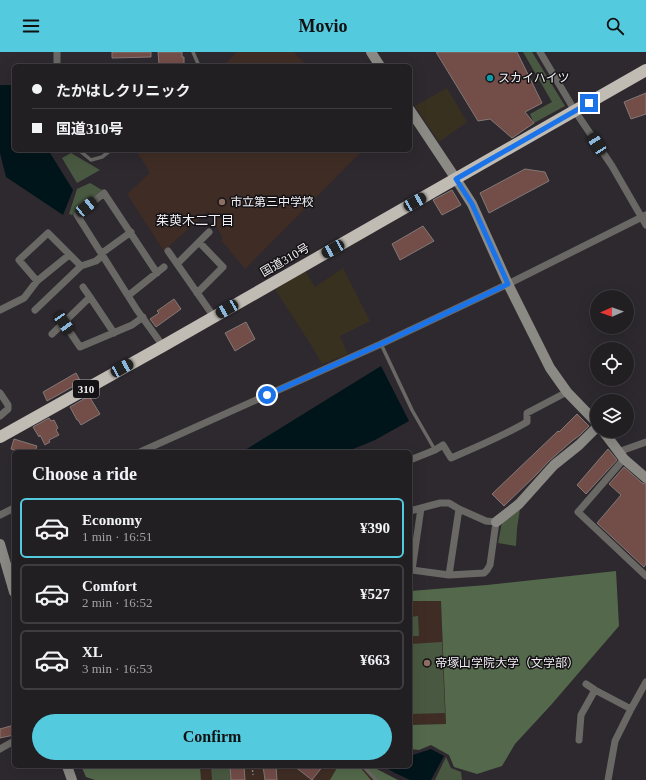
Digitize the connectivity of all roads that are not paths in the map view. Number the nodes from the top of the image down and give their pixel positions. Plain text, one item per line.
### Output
1 (57, 52) edge
2 (193, 52) edge
3 (371, 52) edge
4 (540, 52) edge
5 (57, 64) edge
6 (197, 64) edge
7 (379, 64) edge
8 (646, 70) edge
9 (575, 111) junction
10 (412, 113) edge
11 (81, 152) edge
12 (109, 152) edge
13 (456, 179) junction
14 (644, 216) edge
15 (646, 226) edge
16 (131, 232) junction
17 (209, 232) dead end
18 (199, 242) junction
19 (168, 252) dead end
20 (103, 254) junction
21 (69, 255) junction
22 (177, 264) junction
23 (81, 266) junction
24 (164, 267) dead end
25 (157, 273) junction
26 (37, 281) junction
27 (508, 284) junction
28 (83, 287) dead end
29 (197, 293) junction
30 (128, 295) junction
31 (90, 297) junction
32 (0, 310) edge
33 (35, 310) dead end
34 (214, 317) junction
35 (143, 318) junction
36 (64, 323) junction
37 (114, 333) junction
38 (52, 334) dead end
39 (381, 344) junction
40 (163, 346) junction
41 (80, 347) junction
42 (85, 354) dead end
43 (567, 392) junction
44 (0, 393) edge
45 (0, 416) edge
46 (590, 416) edge
47 (590, 434) edge
48 (0, 437) edge
49 (608, 438) edge
50 (646, 442) edge
51 (147, 450) edge
52 (435, 450) junction
53 (621, 455) junction
54 (412, 459) edge
55 (646, 478) edge
56 (421, 508) junction
57 (12, 509) edge
58 (460, 509) junction
59 (412, 510) edge
60 (0, 515) edge
61 (496, 522) junction
62 (0, 544) edge
63 (2, 562) edge
64 (412, 564) edge
65 (412, 570) edge
66 (449, 575) junction
67 (646, 576) edge
68 (12, 587) edge
69 (646, 682) edge
70 (586, 684) dead end
71 (595, 690) junction
72 (631, 709) junction
73 (579, 740) dead end
74 (12, 742) edge
75 (0, 749) edge
76 (68, 768) edge
77 (365, 768) edge
78 (72, 780) edge
79 (376, 780) edge
80 (608, 780) edge

1 - 5 street
2 - 6 lane
3 - 7 street
4 - 9 street
8 - 9 highway, 国道310号 / 310
9 - 13 highway, 国道310号 / 310
9 - 14 street
10 - 13 street
11 - 12 lane
13 - 27 street
13 - 34 highway, 国道310号 / 310
14 - 15 street
14 - 27 street
16 - 20 street
16 - 20 street
16 - 25 street
17 - 18 street
18 - 22 street
18 - 29 street
19 - 22 street
20 - 23 street
20 - 30 street
21 - 23 street
21 - 26 street
21 - 26 street
22 - 29 street
23 - 33 street
24 - 25 street
25 - 30 street
26 - 32 street
27 - 39 street
27 - 43 street
28 - 31 street
29 - 34 street
30 - 35 street
31 - 36 street
31 - 37 street
34 - 40 highway, 国道310号 / 310
35 - 37 street
35 - 40 street
36 - 38 street
36 - 41 street
37 - 41 street
39 - 51 street
39 - 52 lane
40 - 48 highway, 国道310号 / 310
41 - 42 street
43 - 46 street
43 - 52 street
44 - 45 street
47 - 61 street
49 - 53 street
50 - 53 street
52 - 54 street
53 - 55 street
53 - 67 street
56 - 58 street
56 - 59 street
56 - 64 street
57 - 60 street
58 - 61 street
58 - 66 street
61 - 66 street
62 - 63 street
63 - 68 street
65 - 66 street
69 - 72 street
70 - 71 street
71 - 72 street
71 - 73 street
72 - 80 street
74 - 75 street
76 - 78 street
77 - 79 lane

